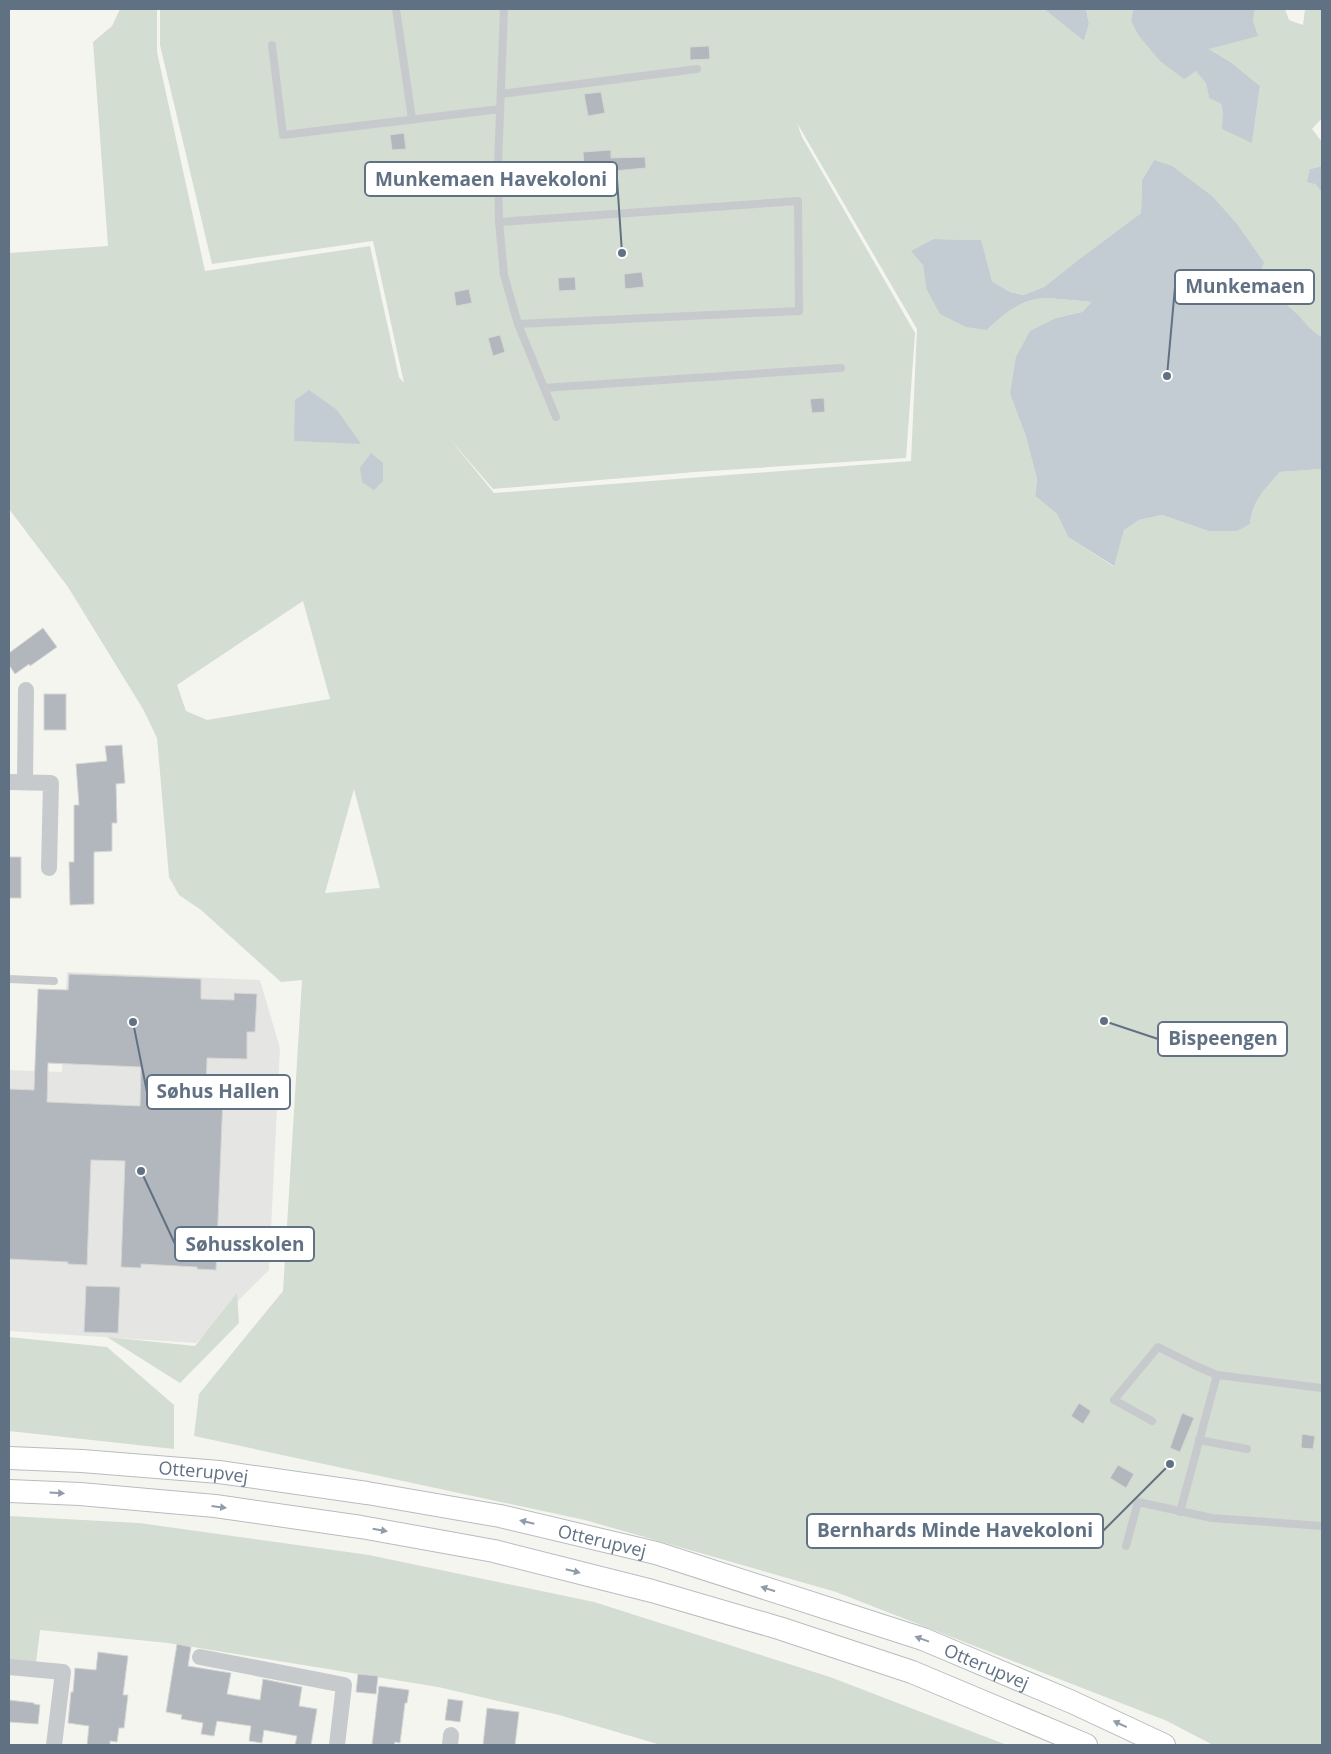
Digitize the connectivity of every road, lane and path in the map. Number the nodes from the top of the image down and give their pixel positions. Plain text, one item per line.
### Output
1 (396, 9) edge
2 (504, 9) edge
3 (272, 45) dead end
4 (697, 69) dead end
5 (501, 94) junction
6 (500, 109) junction
7 (412, 119) junction
8 (499, 222) junction
9 (518, 324) junction
10 (841, 368) dead end
11 (544, 388) junction
12 (556, 417) dead end
13 (26, 690) dead end
14 (9, 782) edge
15 (25, 782) junction
16 (49, 868) dead end
17 (9, 979) edge
18 (54, 981) dead end
19 (1217, 1375) junction
20 (1322, 1388) edge
21 (1152, 1421) dead end
22 (1199, 1440) junction
23 (1247, 1450) dead end
24 (9, 1458) edge
25 (9, 1491) edge
26 (1180, 1512) junction
27 (1322, 1526) edge
28 (1126, 1546) dead end
29 (200, 1657) dead end
30 (9, 1667) edge
31 (54, 1745) edge
32 (337, 1745) edge
33 (1086, 1745) edge
34 (1164, 1745) edge

1 - 7 lane
2 - 5 lane
3 - 7 lane
4 - 5 lane
5 - 6 lane
6 - 7 lane
6 - 8 lane
8 - 9 lane
8 - 9 lane
9 - 11 lane
10 - 11 lane
11 - 12 lane
13 - 15 street
14 - 15 street
15 - 16 street
17 - 18 lane
19 - 20 lane
19 - 21 lane
19 - 22 lane
22 - 23 lane
22 - 26 lane
34 -> 24 main road, Otterupvej
25 -> 33 main road, Otterupvej
26 - 27 lane
26 - 28 lane
29 - 32 street
30 - 31 street

